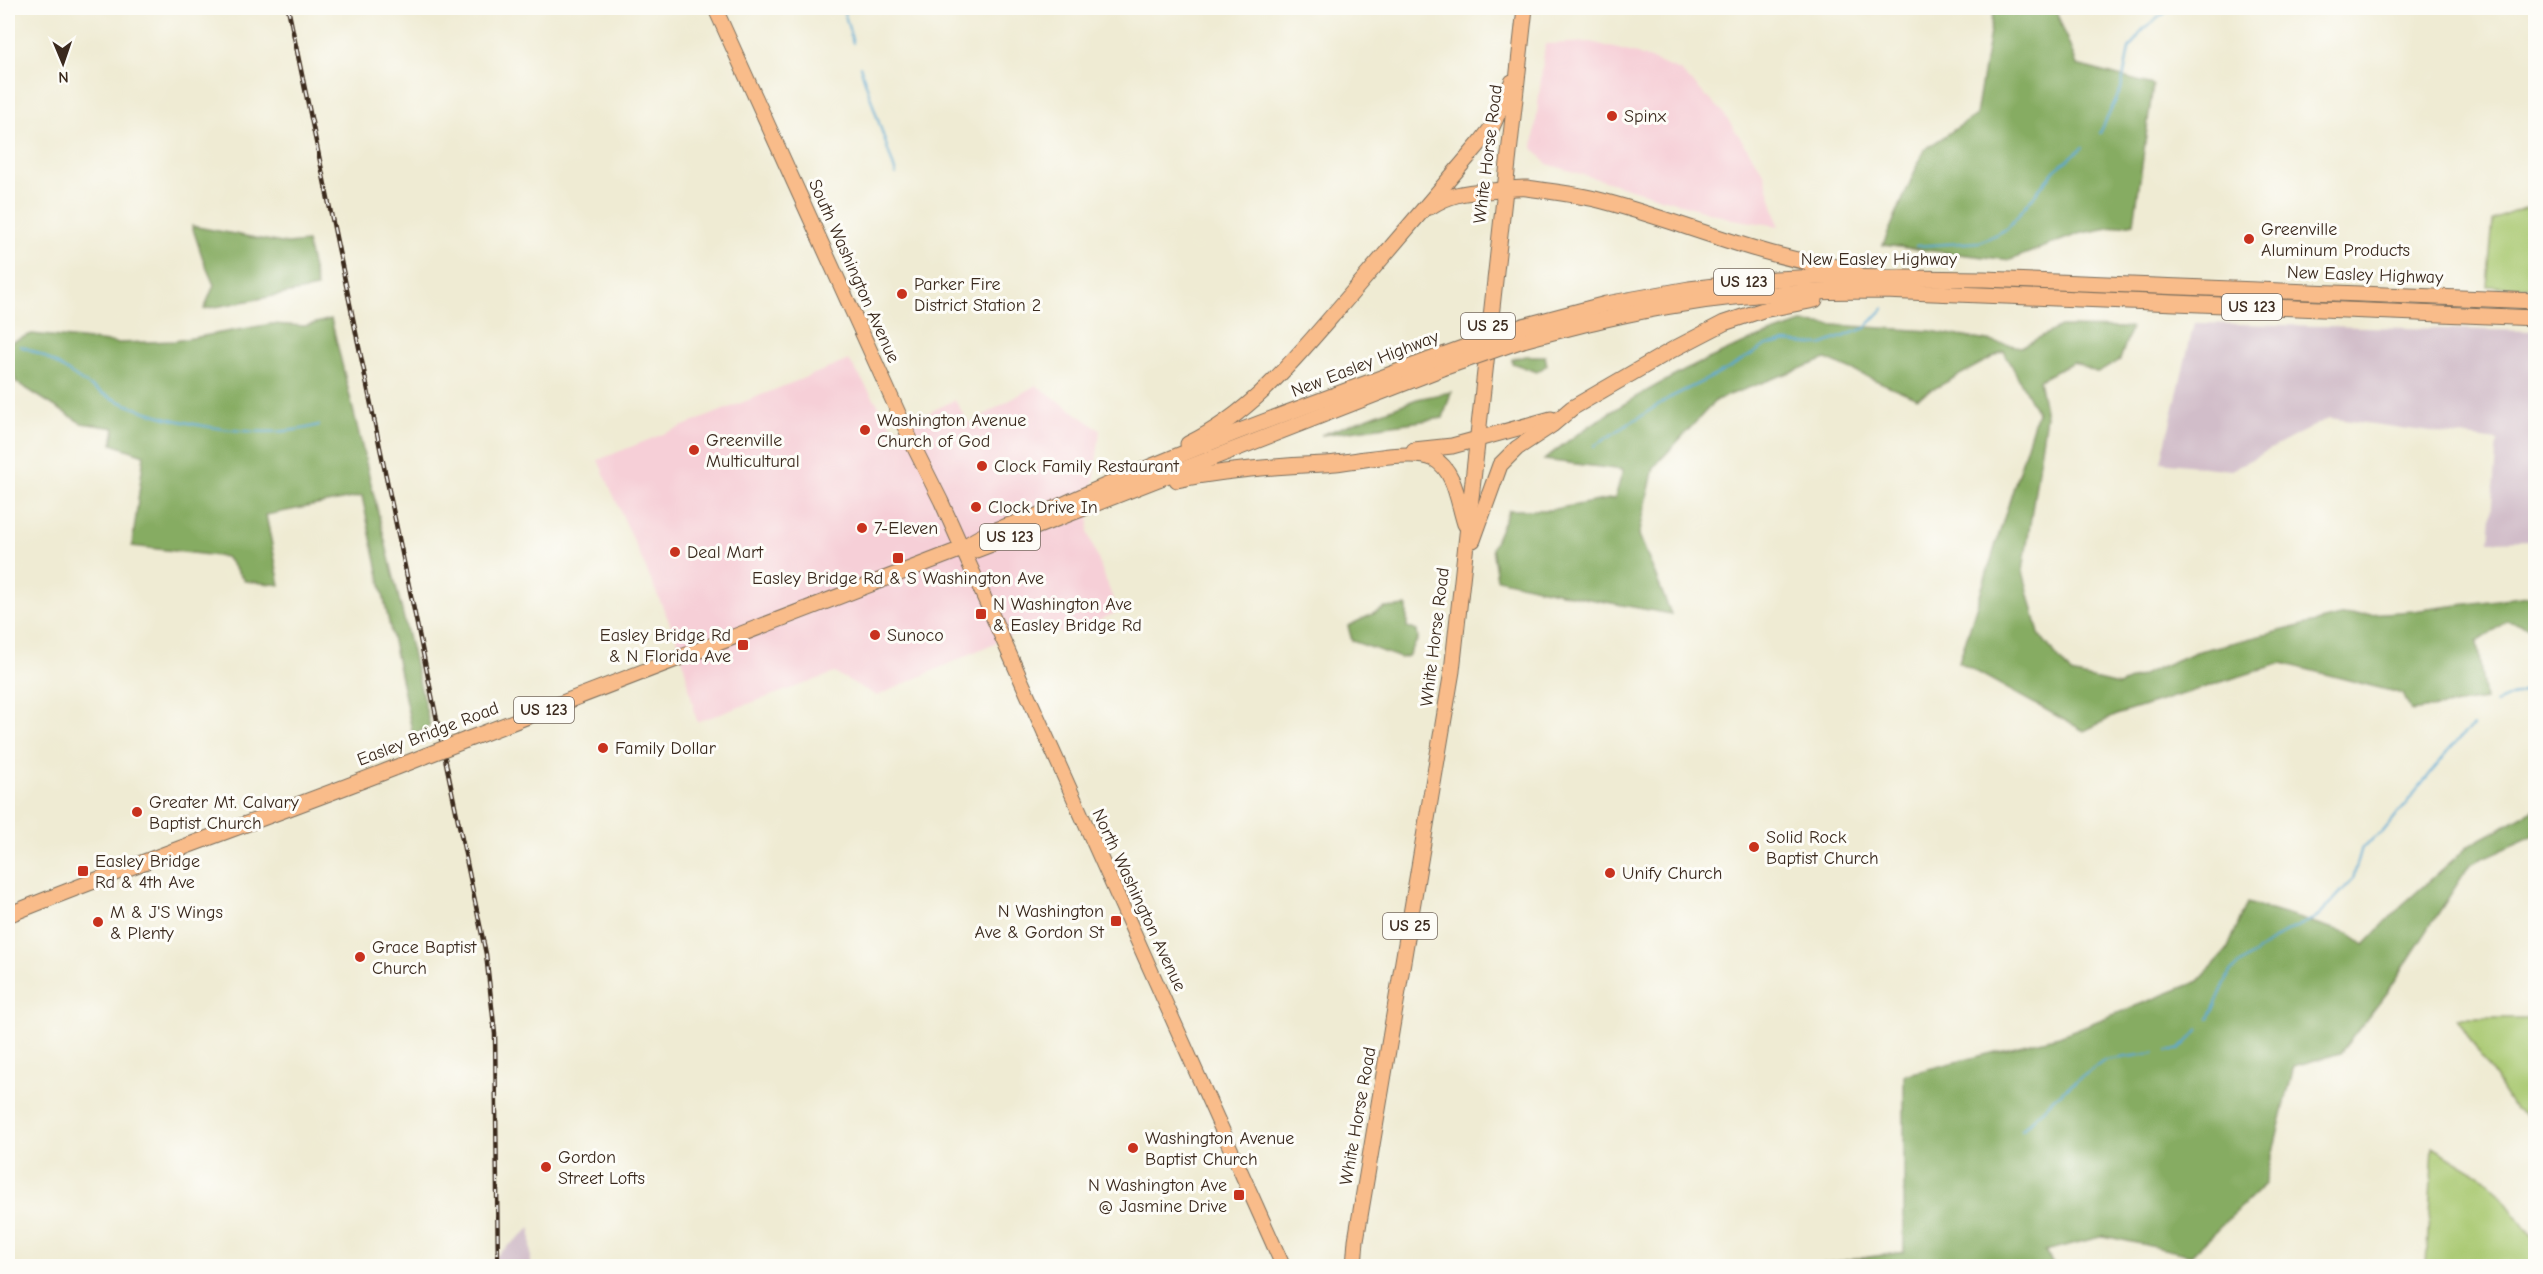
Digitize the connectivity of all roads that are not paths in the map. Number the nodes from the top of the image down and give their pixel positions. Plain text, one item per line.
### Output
1 (715, 8) edge
2 (1525, 8) edge
3 (1518, 68) junction
4 (1504, 190) junction
5 (1414, 222) junction
6 (1971, 279) junction
7 (2342, 294) junction
8 (1968, 296) junction
9 (2535, 301) edge
10 (2340, 310) junction
11 (2535, 318) edge
12 (1523, 333) junction
13 (1443, 362) junction
14 (1564, 415) junction
15 (1477, 439) junction
16 (1310, 464) junction
17 (1104, 486) junction
18 (1125, 494) junction
19 (1052, 515) junction
20 (1467, 532) junction
21 (962, 549) junction
22 (1465, 566) junction
23 (8, 915) edge
24 (1283, 1266) edge
25 (1354, 1266) edge

1 - 21 main road, South Washington Avenue
2 - 3 highway, White Horse Road / US 25
3 - 4 highway, White Horse Road / US 25
3 - 5 highway
4 - 5 highway
4 - 6 highway
4 - 15 highway, White Horse Road / US 25
5 - 17 highway
6 - 7 highway, New Easley Highway / US 123
6 - 12 highway, New Easley Highway / US 123
7 - 9 highway, New Easley Highway / US 123
7 - 10 highway
8 - 10 highway, New Easley Highway / US 123
8 - 12 highway, New Easley Highway / US 123
8 - 14 highway
10 - 11 highway, New Easley Highway / US 123
12 - 13 highway, New Easley Highway / US 123, bridge
13 - 17 highway, New Easley Highway / US 123
13 - 18 highway, New Easley Highway / US 123
14 - 15 highway
14 - 22 highway
15 - 16 highway
15 - 20 highway, White Horse Road / US 25
16 - 18 highway
16 - 20 highway
17 - 19 highway, New Easley Highway / US 123
18 - 19 highway, New Easley Highway / US 123
19 - 21 highway, Easley Bridge Road / US 123
20 - 22 highway, White Horse Road / US 25
21 - 23 highway, Easley Bridge Road / US 123, bridge
21 - 24 main road, North Washington Avenue
22 - 25 highway, White Horse Road / US 25

